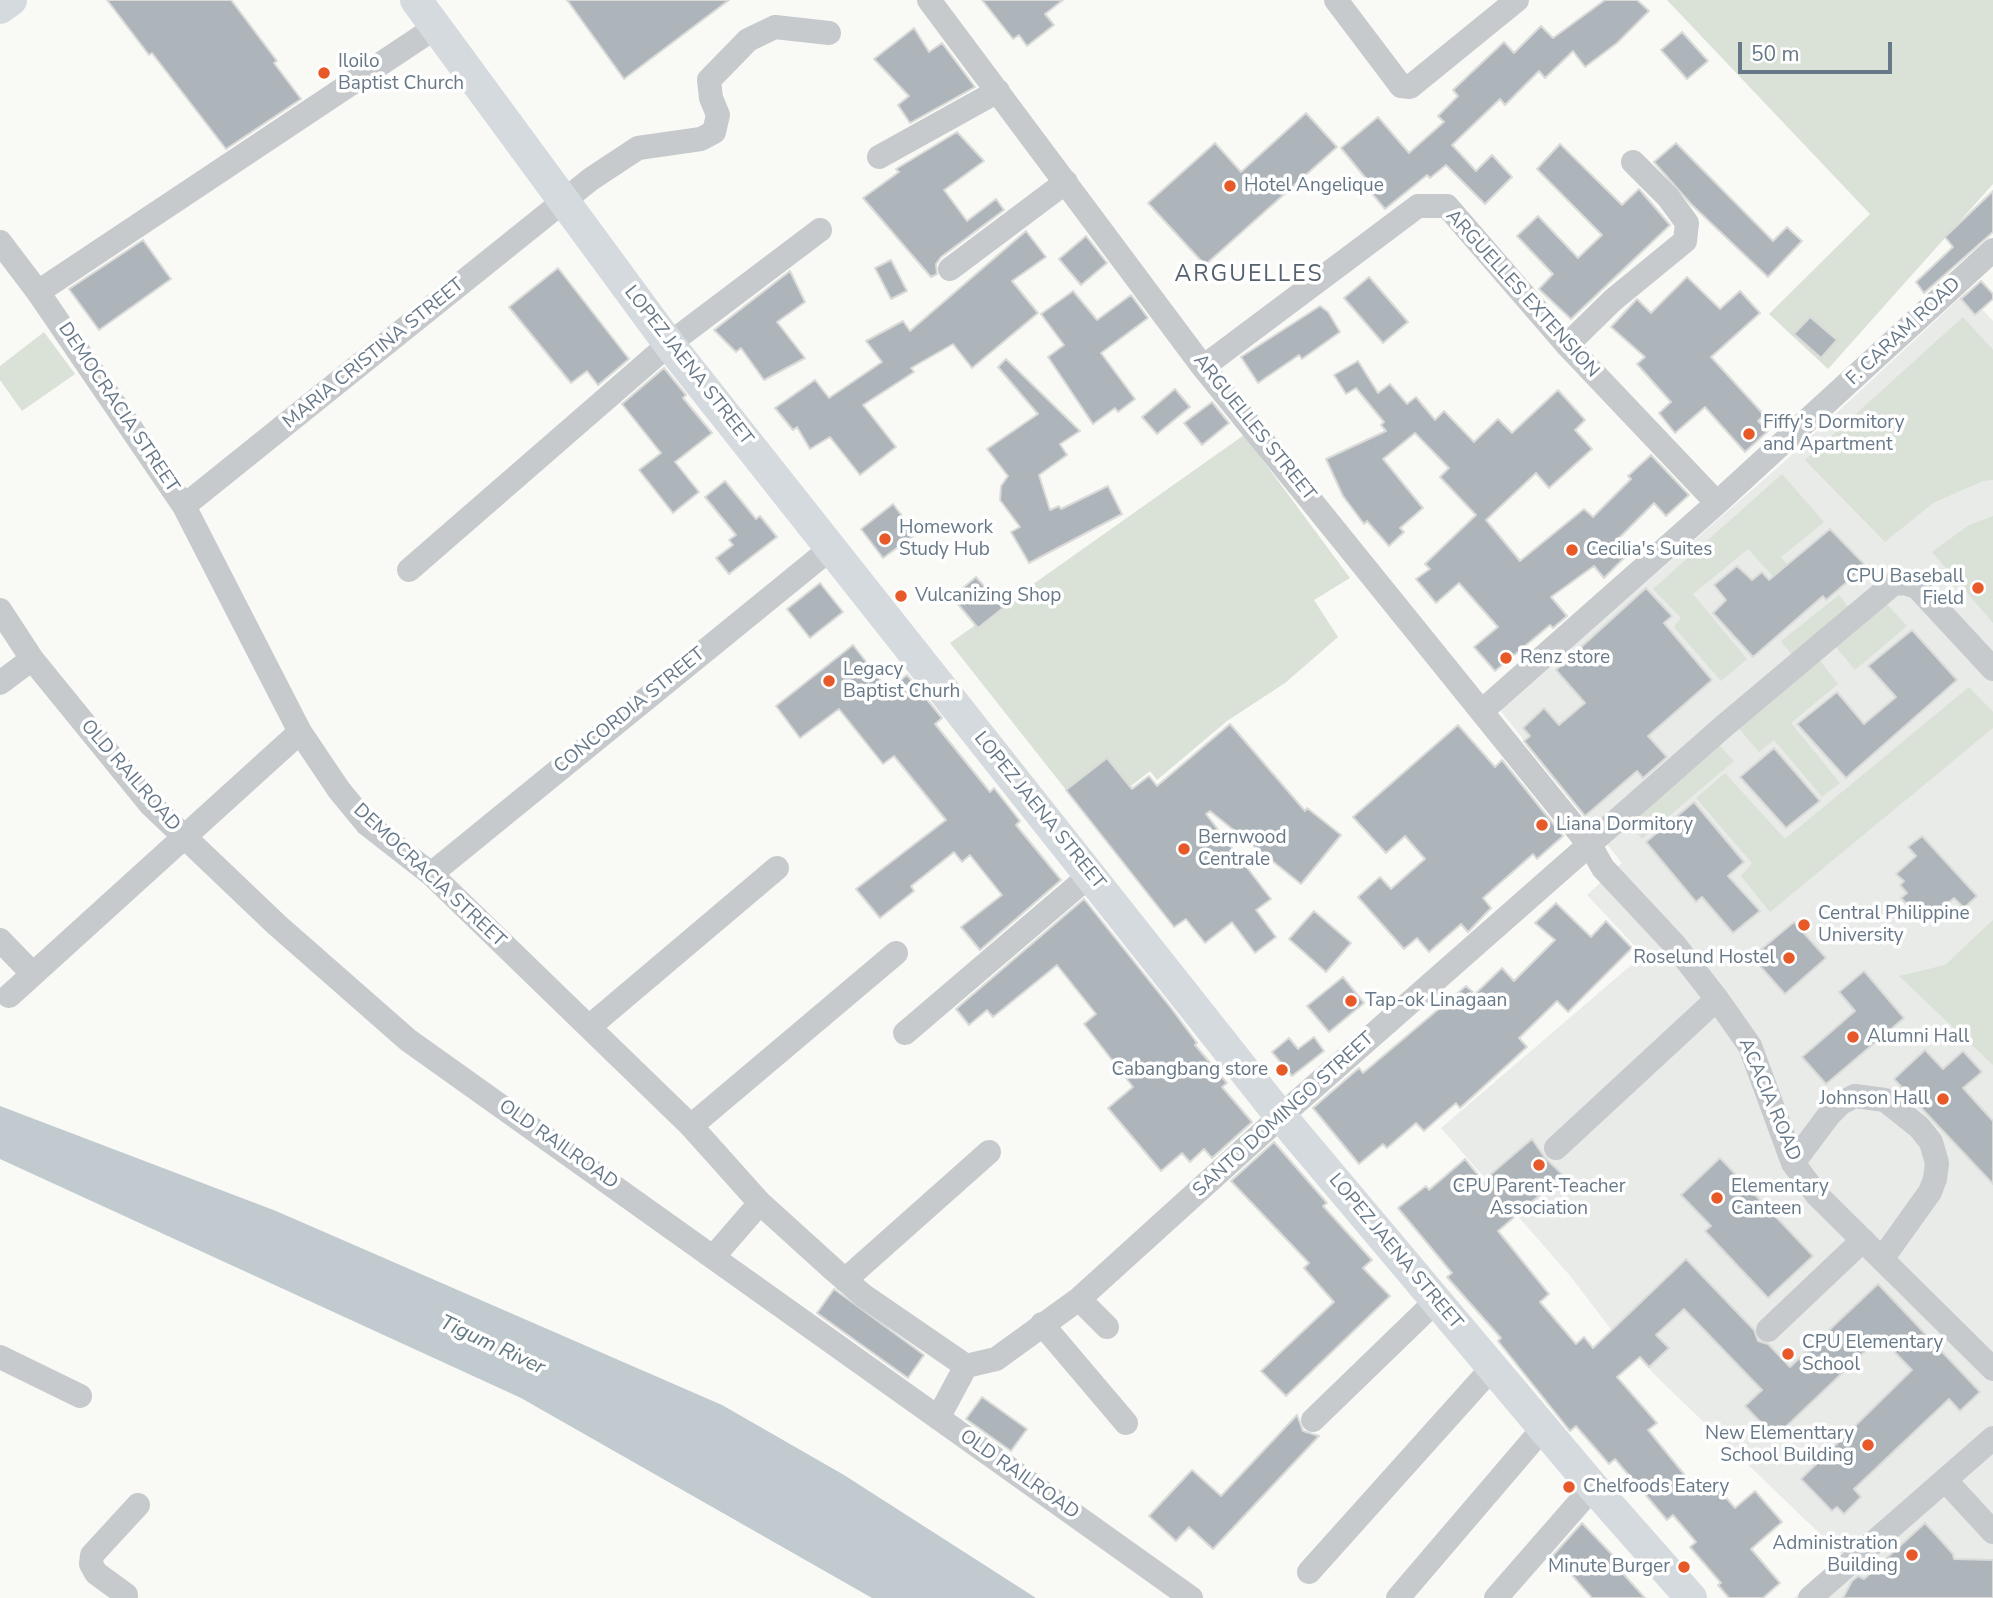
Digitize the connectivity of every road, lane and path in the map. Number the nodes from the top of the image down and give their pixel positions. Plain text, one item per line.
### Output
1 (11, 0) edge
2 (416, 0) edge
3 (929, 0) edge
4 (1335, 0) edge
5 (1517, 0) edge
6 (0, 8) edge
7 (436, 27) junction
8 (829, 33) dead end
9 (998, 91) junction
10 (879, 157) dead end
11 (1633, 162) dead end
12 (1066, 182) junction
13 (564, 201) junction
14 (820, 230) dead end
15 (0, 242) edge
16 (1993, 250) edge
17 (950, 269) dead end
18 (38, 292) junction
19 (668, 344) junction
20 (1567, 345) junction
21 (1203, 367) junction
22 (1717, 503) junction
23 (184, 506) junction
24 (830, 549) junction
25 (409, 570) dead end
26 (0, 610) edge
27 (32, 659) junction
28 (1993, 669) edge
29 (0, 683) edge
30 (1482, 711) junction
31 (300, 732) junction
32 (182, 836) junction
33 (1591, 847) junction
34 (777, 868) dead end
35 (431, 874) junction
36 (1090, 874) junction
37 (0, 940) edge
38 (896, 953) dead end
39 (33, 974) junction
40 (9, 996) dead end
41 (1717, 999) junction
42 (589, 1027) junction
43 (905, 1033) dead end
44 (1281, 1116) junction
45 (691, 1126) junction
46 (1556, 1148) dead end
47 (989, 1152) dead end
48 (1793, 1163) junction
49 (760, 1203) junction
50 (1863, 1240) junction
51 (714, 1256) junction
52 (1882, 1259) junction
53 (845, 1280) junction
54 (1079, 1299) junction
55 (1437, 1301) junction
56 (1042, 1324) junction
57 (1107, 1327) dead end
58 (1768, 1330) dead end
59 (0, 1357) edge
60 (966, 1366) junction
61 (1492, 1368) junction
62 (1993, 1369) edge
63 (80, 1396) dead end
64 (938, 1418) junction
65 (1313, 1420) dead end
66 (1126, 1423) dead end
67 (1545, 1426) junction
68 (1993, 1438) edge
69 (1945, 1480) junction
70 (1593, 1487) junction
71 (138, 1506) dead end
72 (1993, 1532) edge
73 (1309, 1572) dead end
74 (128, 1597) edge
75 (1191, 1598) edge
76 (1398, 1598) edge
77 (1496, 1598) edge
78 (1691, 1598) edge
79 (1810, 1598) edge

1 - 6 main road
2 - 7 main road, LOPEZ JAENA STREET
3 - 9 street, ARGUELLES STREET
4 - 5 street
7 - 13 main road, LOPEZ JAENA STREET
7 - 18 street
8 - 13 street, MARIA CRISTINA STREET
9 - 10 street
9 - 12 street, ARGUELLES STREET
11 - 20 street
12 - 17 street
12 - 21 street, ARGUELLES STREET
13 - 19 main road, LOPEZ JAENA STREET
13 - 23 street, MARIA CRISTINA STREET
14 - 19 street
15 - 18 street, DEMOCRACIA STREET
16 - 22 street, F. CARAM ROAD
18 - 23 street, DEMOCRACIA STREET
19 - 24 main road, LOPEZ JAENA STREET
19 - 25 street
20 - 21 street, ARGUELLES EXTENSION
20 - 22 street, ARGUELLES EXTENSION
21 - 30 street, ARGUELLES STREET
22 - 30 street
23 - 31 street, DEMOCRACIA STREET
24 - 35 street, CONCORDIA STREET
24 - 36 main road, LOPEZ JAENA STREET
26 - 27 street, OLD RAILROAD
27 - 29 street
27 - 32 street, OLD RAILROAD
28 - 33 street, SANTO DOMINGO STREET
30 - 33 street, ARGUELLES STREET
31 - 32 street
31 - 35 street, DEMOCRACIA STREET
32 - 39 street
32 - 51 street, OLD RAILROAD
33 - 41 street, ACACIA ROAD
33 - 44 street, SANTO DOMINGO STREET
34 - 42 street
35 - 42 street, DEMOCRACIA STREET
36 - 43 street
36 - 44 main road, LOPEZ JAENA STREET
37 - 39 street
38 - 45 street
39 - 40 street
41 - 46 street
41 - 48 street, ACACIA ROAD
42 - 45 street, DEMOCRACIA STREET
44 - 54 street, SANTO DOMINGO STREET
44 - 55 main road, LOPEZ JAENA STREET
45 - 49 street, DEMOCRACIA STREET
47 - 53 street
48 - 50 street, ACACIA ROAD
48 - 52 street
49 - 51 street
49 - 53 street, DEMOCRACIA STREET
50 - 52 street, ACACIA ROAD
50 - 58 street
51 - 64 street, OLD RAILROAD
52 - 62 street, ACACIA ROAD
53 - 60 street, DEMOCRACIA STREET
54 - 56 street, SANTO DOMINGO STREET
54 - 57 street
55 - 61 main road, LOPEZ JAENA STREET
55 - 65 street
56 - 60 street, SANTO DOMINGO STREET
56 - 66 street
59 - 63 street
60 - 64 street
61 - 67 main road, LOPEZ JAENA STREET
61 - 73 street
64 - 75 street, OLD RAILROAD
67 - 70 main road, LOPEZ JAENA STREET
67 - 76 street
68 - 69 street
69 - 72 street
69 - 79 street
70 - 77 street
70 - 78 main road, LOPEZ JAENA STREET
71 - 74 street

